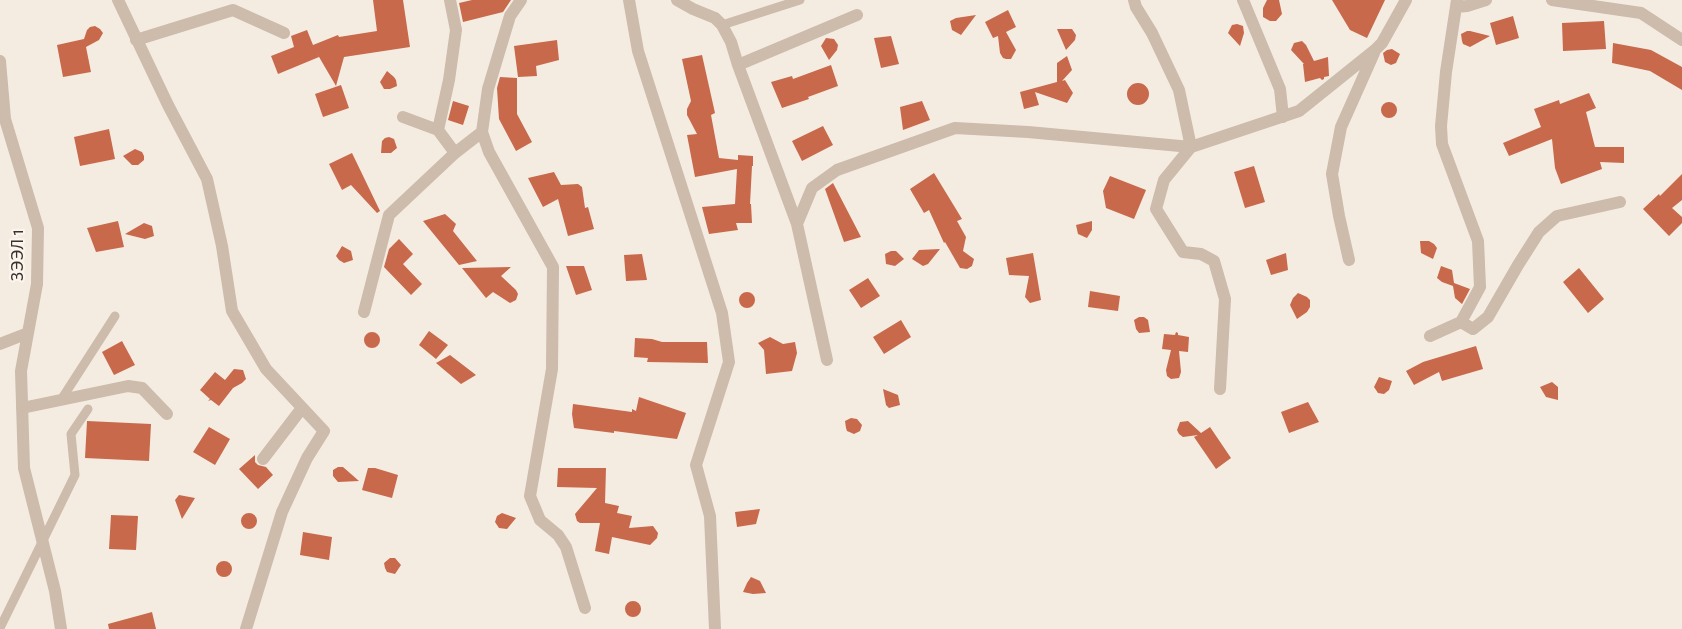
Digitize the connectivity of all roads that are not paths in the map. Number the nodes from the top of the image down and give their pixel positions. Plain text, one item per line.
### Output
1 (118, 0) edge
2 (450, 0) edge
3 (520, 0) edge
4 (629, 0) edge
5 (677, 0) edge
6 (800, 0) edge
7 (1134, 0) edge
8 (1243, 0) edge
9 (1406, 0) edge
10 (1486, 0) edge
11 (1552, 0) edge
12 (1456, 3) edge
13 (857, 15) dead end
14 (722, 25) junction
15 (284, 33) dead end
16 (136, 40) junction
17 (1682, 40) edge
18 (1375, 50) junction
19 (0, 61) edge
20 (738, 65) junction
21 (403, 117) dead end
22 (1283, 117) junction
23 (438, 130) junction
24 (482, 132) junction
25 (1192, 148) junction
26 (455, 152) junction
27 (1620, 202) dead end
28 (797, 224) junction
29 (1349, 260) dead end
30 (364, 312) dead end
31 (115, 316) dead end
32 (1461, 322) junction
33 (28, 333) junction
34 (1430, 336) dead end
35 (0, 344) edge
36 (827, 360) dead end
37 (1220, 389) dead end
38 (61, 400) junction
39 (22, 408) junction
40 (302, 408) junction
41 (88, 409) dead end
42 (167, 414) dead end
43 (263, 459) dead end
44 (43, 543) junction
45 (585, 608) dead end
46 (0, 628) edge
47 (61, 629) edge
48 (246, 629) edge
49 (715, 629) edge

1 - 16 street
2 - 23 street
3 - 24 street
4 - 49 street
5 - 14 street
6 - 14 lane
7 - 25 street
8 - 22 street
9 - 18 street
10 - 12 street
11 - 17 street
12 - 32 street
13 - 20 street
14 - 20 street
15 - 16 street
16 - 40 street
18 - 22 street
18 - 29 street
19 - 33 street, ЗЭЭЛ 1
20 - 28 street
21 - 23 street
22 - 25 street
23 - 26 street
24 - 26 street
24 - 45 street
25 - 28 street
25 - 37 street
26 - 30 street
27 - 32 street
28 - 36 street
31 - 38 lane
32 - 34 street
33 - 35 street
33 - 39 street, ЗЭЭЛ 1
38 - 39 street
38 - 42 street
39 - 44 street, ЗЭЭЛ 1
40 - 43 street
40 - 48 street
41 - 44 lane
44 - 46 lane
44 - 47 street, ЗЭЭЛ 1

